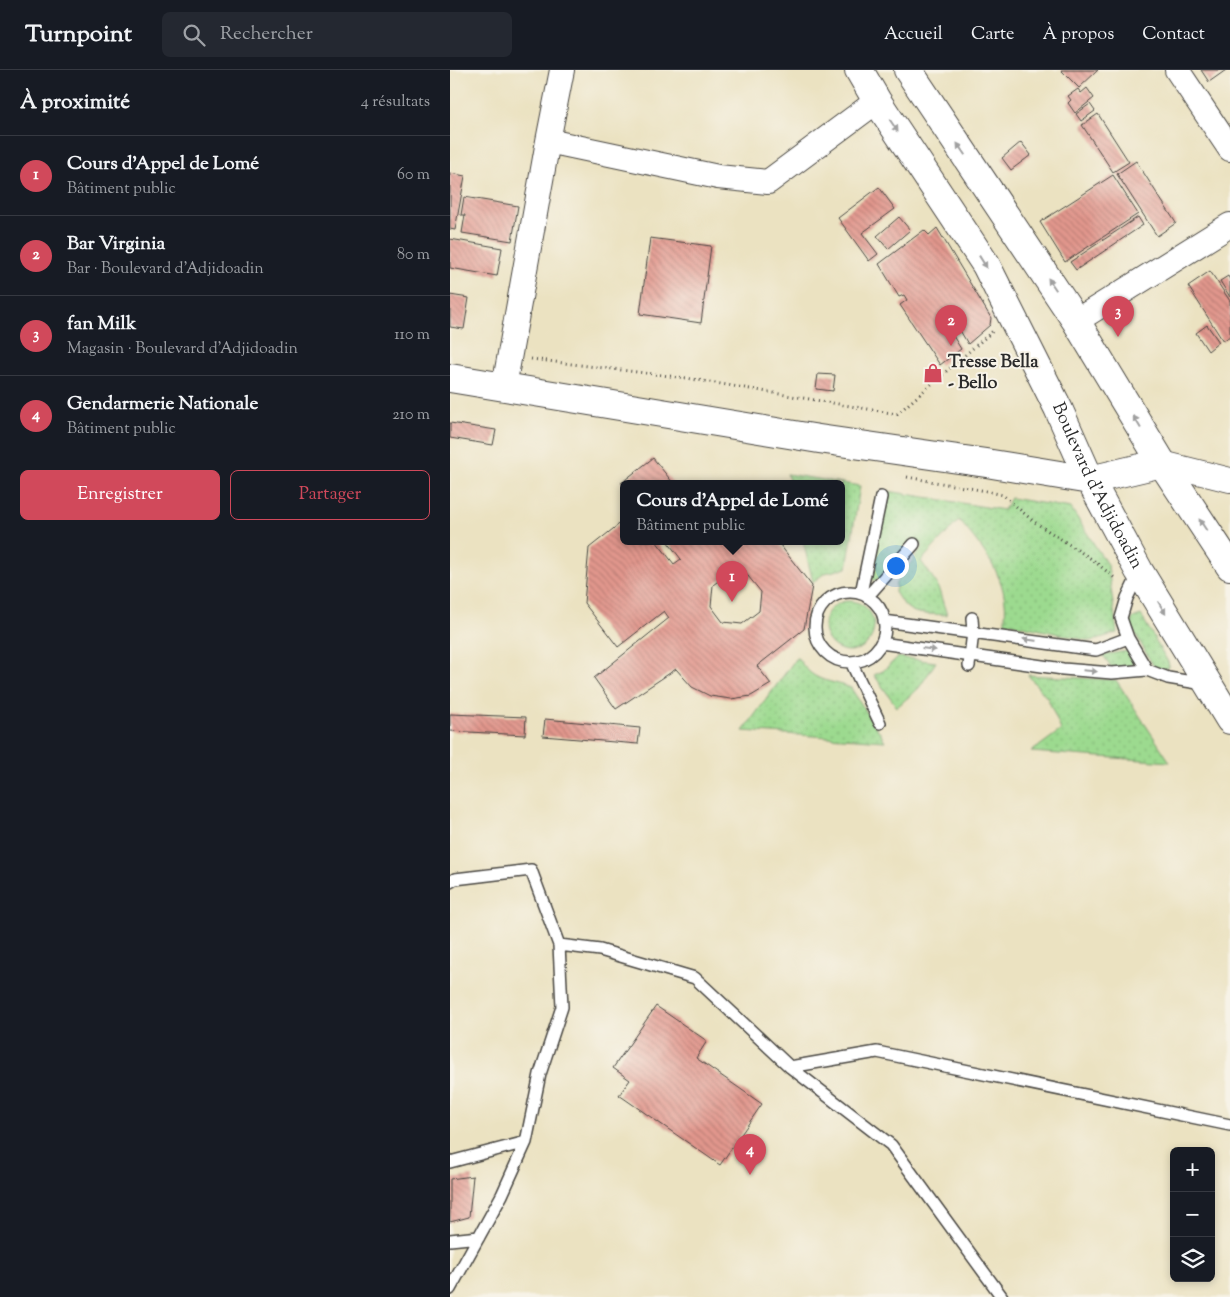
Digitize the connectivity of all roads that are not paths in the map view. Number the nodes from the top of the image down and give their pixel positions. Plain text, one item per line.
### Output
1 (562, 70) edge
2 (859, 70) edge
3 (908, 70) edge
4 (1177, 70) edge
5 (877, 101) junction
6 (548, 141) junction
7 (1230, 149) edge
8 (1230, 225) edge
9 (1076, 321) junction
10 (450, 378) edge
11 (504, 387) junction
12 (1162, 464) junction
13 (1090, 480) junction
14 (1230, 480) edge
15 (881, 497) dead end
16 (914, 544) dead end
17 (1230, 566) edge
18 (1135, 581) junction
19 (864, 595) junction
20 (972, 618) dead end
21 (888, 621) junction
22 (973, 632) junction
23 (1128, 638) junction
24 (881, 643) junction
25 (969, 661) junction
26 (851, 662) junction
27 (1147, 670) junction
28 (1208, 685) junction
29 (1230, 720) edge
30 (880, 722) dead end
31 (450, 882) edge
32 (559, 946) junction
33 (790, 1067) junction
34 (1230, 1125) edge
35 (526, 1142) junction
36 (450, 1162) edge
37 (479, 1238) junction
38 (450, 1240) edge
39 (450, 1289) edge
40 (1002, 1297) edge

1 - 6 street
2 - 5 main road, Boulevard d'Adjidoadin
9 -> 3 main road
4 - 7 street
5 - 6 street
5 -> 13 main road, Boulevard d'Adjidoadin
6 - 11 street
8 - 9 street
12 -> 9 main road
10 - 11 main road
11 - 13 main road
12 - 13 main road
12 - 14 street
17 -> 12 main road
13 - 18 main road, Boulevard d'Adjidoadin
15 - 19 lane
16 - 19 lane
18 - 23 lane
18 -> 28 main road, Boulevard d'Adjidoadin
19 - 21 lane
19 - 26 lane
20 - 22 lane
21 - 22 lane
21 - 24 lane
23 -> 22 lane
22 - 25 lane
23 - 27 lane
24 -> 25 lane
24 - 26 lane
25 -> 27 lane
26 - 30 lane
27 - 28 lane
28 - 29 main road, Boulevard d'Adjidoadin
31 - 32 lane
32 - 33 lane
32 - 35 lane
33 - 34 lane
33 - 40 lane
35 - 36 lane
35 - 37 lane
37 - 38 lane
37 - 39 lane

